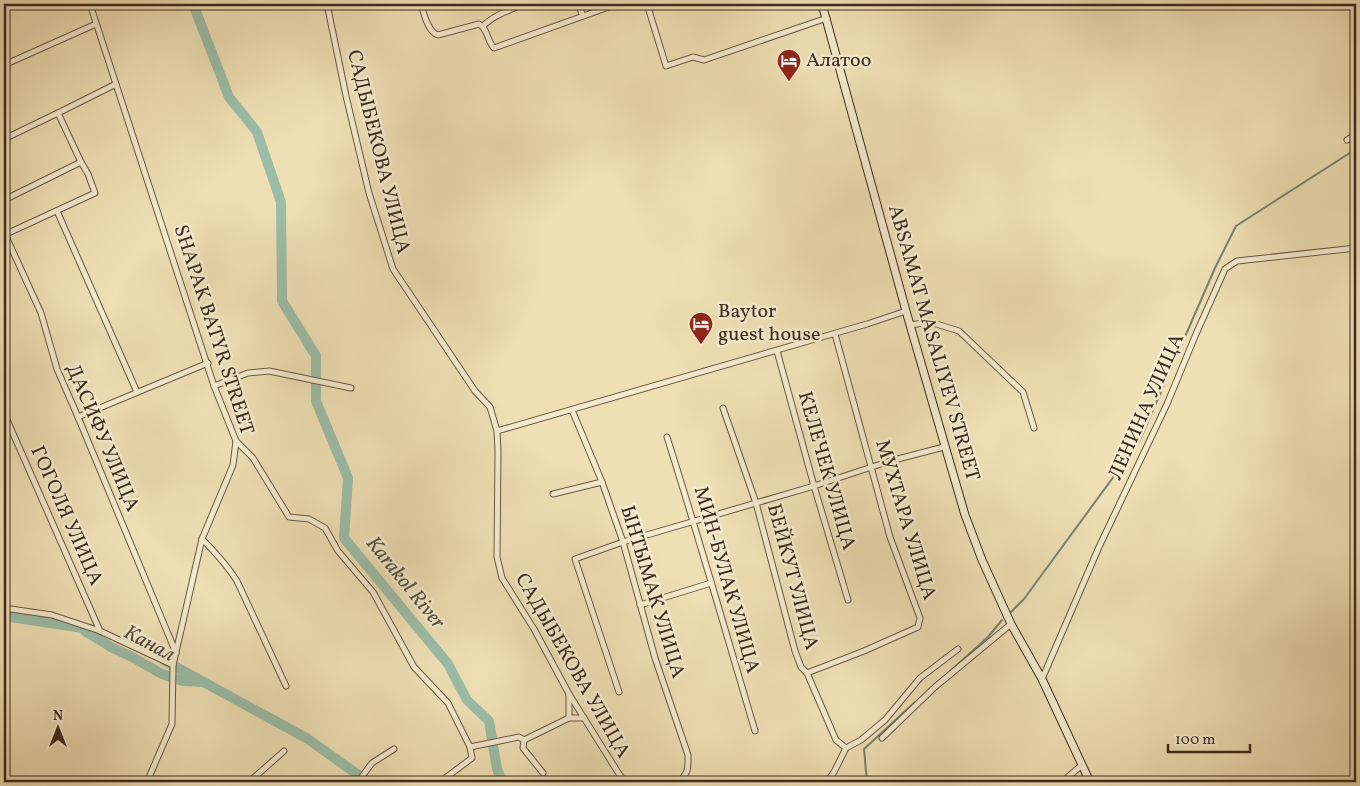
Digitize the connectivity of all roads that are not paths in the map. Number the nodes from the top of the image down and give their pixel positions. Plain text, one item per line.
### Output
1 (90, 4) edge
2 (327, 4) edge
3 (421, 4) edge
4 (524, 4) edge
5 (578, 4) edge
6 (617, 4) edge
7 (647, 4) edge
8 (822, 4) edge
9 (583, 16) junction
10 (827, 18) junction
11 (96, 24) junction
12 (483, 26) junction
13 (4, 65) edge
14 (116, 84) junction
15 (58, 113) junction
16 (1356, 134) edge
17 (4, 139) edge
18 (1347, 140) dead end
19 (81, 162) junction
20 (4, 200) edge
21 (57, 211) junction
22 (4, 234) edge
23 (1356, 248) edge
24 (906, 311) junction
25 (910, 325) junction
26 (835, 334) junction
27 (777, 351) junction
28 (208, 363) junction
29 (214, 386) junction
30 (351, 388) dead end
31 (137, 392) junction
32 (723, 408) dead end
33 (572, 410) junction
34 (4, 413) edge
35 (78, 417) junction
36 (1034, 428) dead end
37 (497, 431) junction
38 (667, 437) dead end
39 (236, 441) junction
40 (944, 447) junction
41 (872, 468) junction
42 (602, 482) junction
43 (814, 486) junction
44 (553, 494) dead end
45 (756, 503) junction
46 (694, 521) junction
47 (202, 539) junction
48 (623, 542) junction
49 (711, 583) junction
50 (848, 600) dead end
51 (640, 605) junction
52 (4, 608) edge
53 (1012, 624) junction
54 (100, 631) junction
55 (958, 649) dead end
56 (176, 654) junction
57 (173, 665) junction
58 (807, 673) junction
59 (1042, 679) junction
60 (286, 686) dead end
61 (619, 692) dead end
62 (568, 694) junction
63 (569, 718) junction
64 (584, 718) junction
65 (756, 731) dead end
66 (882, 738) dead end
67 (524, 740) junction
68 (470, 747) junction
69 (846, 748) junction
70 (394, 749) dead end
71 (284, 751) dead end
72 (1082, 765) junction
73 (543, 773) dead end
74 (148, 782) edge
75 (249, 782) edge
76 (358, 782) edge
77 (440, 782) edge
78 (625, 782) edge
79 (679, 782) edge
80 (827, 782) edge
81 (1062, 782) edge
82 (1090, 782) edge

1 - 11 street, SHAPAK BATYR STREET
2 - 37 street, САДЫБЕКОВА УЛИЦА
3 - 12 street
4 - 12 street
5 - 9 street
6 - 9 street
7 - 10 street
8 - 10 street, ABSAMAT MASALIYEV STREET
9 - 12 street
10 - 24 street, ABSAMAT MASALIYEV STREET
11 - 13 street
11 - 14 street, SHAPAK BATYR STREET
14 - 15 street
14 - 28 street, SHAPAK BATYR STREET
15 - 17 street
15 - 19 street
16 - 18 street
19 - 20 street
19 - 21 street
21 - 22 street
21 - 31 street
22 - 35 street, ДАСИФУ УЛИЦА
23 - 59 street, ЛЕНИНА УЛИЦА
24 - 25 street, ABSAMAT MASALIYEV STREET
24 - 26 street
25 - 36 street
25 - 40 street, ABSAMAT MASALIYEV STREET
26 - 27 street
26 - 41 street, МУХТАРА УЛИЦА
27 - 33 street
27 - 43 street, КЕЛЕЧЕК УЛИЦА
28 - 29 street, SHAPAK BATYR STREET
28 - 31 street
29 - 30 street
29 - 39 street, SHAPAK BATYR STREET
31 - 35 street
32 - 45 street, БЕЙКУТ УЛИЦА
33 - 37 street
33 - 42 street, ЫНТЫМАК УЛИЦА
34 - 54 street, ГОГОЛЯ УЛИЦА
35 - 56 street, ДАСИФУ УЛИЦА
37 - 62 street, САДЫБЕКОВА УЛИЦА
38 - 46 street, МИН-БУЛАК УЛИЦА
39 - 47 street, SHAPAK BATYR STREET
39 - 68 street
40 - 41 street
40 - 53 street, ABSAMAT MASALIYEV STREET
41 - 43 street
41 - 58 street, МУХТАРА УЛИЦА
42 - 44 street
42 - 48 street, ЫНТЫМАК УЛИЦА
43 - 45 street
43 - 50 street, КЕЛЕЧЕК УЛИЦА
45 - 46 street
45 - 58 street, БЕЙКУТ УЛИЦА
46 - 48 street
46 - 49 street, МИН-БУЛАК УЛИЦА
47 - 56 street, SHAPAK BATYR STREET
47 - 60 street
48 - 51 street, ЫНТЫМАК УЛИЦА
48 - 61 street
49 - 51 street
49 - 65 street, МИН-БУЛАК УЛИЦА
51 - 79 street, ЫНТЫМАК УЛИЦА
52 - 54 street
53 - 59 street, ABSAMAT MASALIYEV STREET
53 - 66 street
54 - 57 street
55 - 69 street
56 - 57 street, SHAPAK BATYR STREET
57 - 74 street, SHAPAK BATYR STREET
58 - 69 street, БЕЙКУТ УЛИЦА
59 - 72 street, ABSAMAT MASALIYEV STREET
62 - 63 street
62 - 64 street, САДЫБЕКОВА УЛИЦА
63 - 64 street
63 - 67 street
64 - 78 street, САДЫБЕКОВА УЛИЦА
67 - 68 street
67 - 73 street
68 - 77 street
69 - 80 street
70 - 76 street
71 - 75 street
72 - 81 street
72 - 82 street, ABSAMAT MASALIYEV STREET

